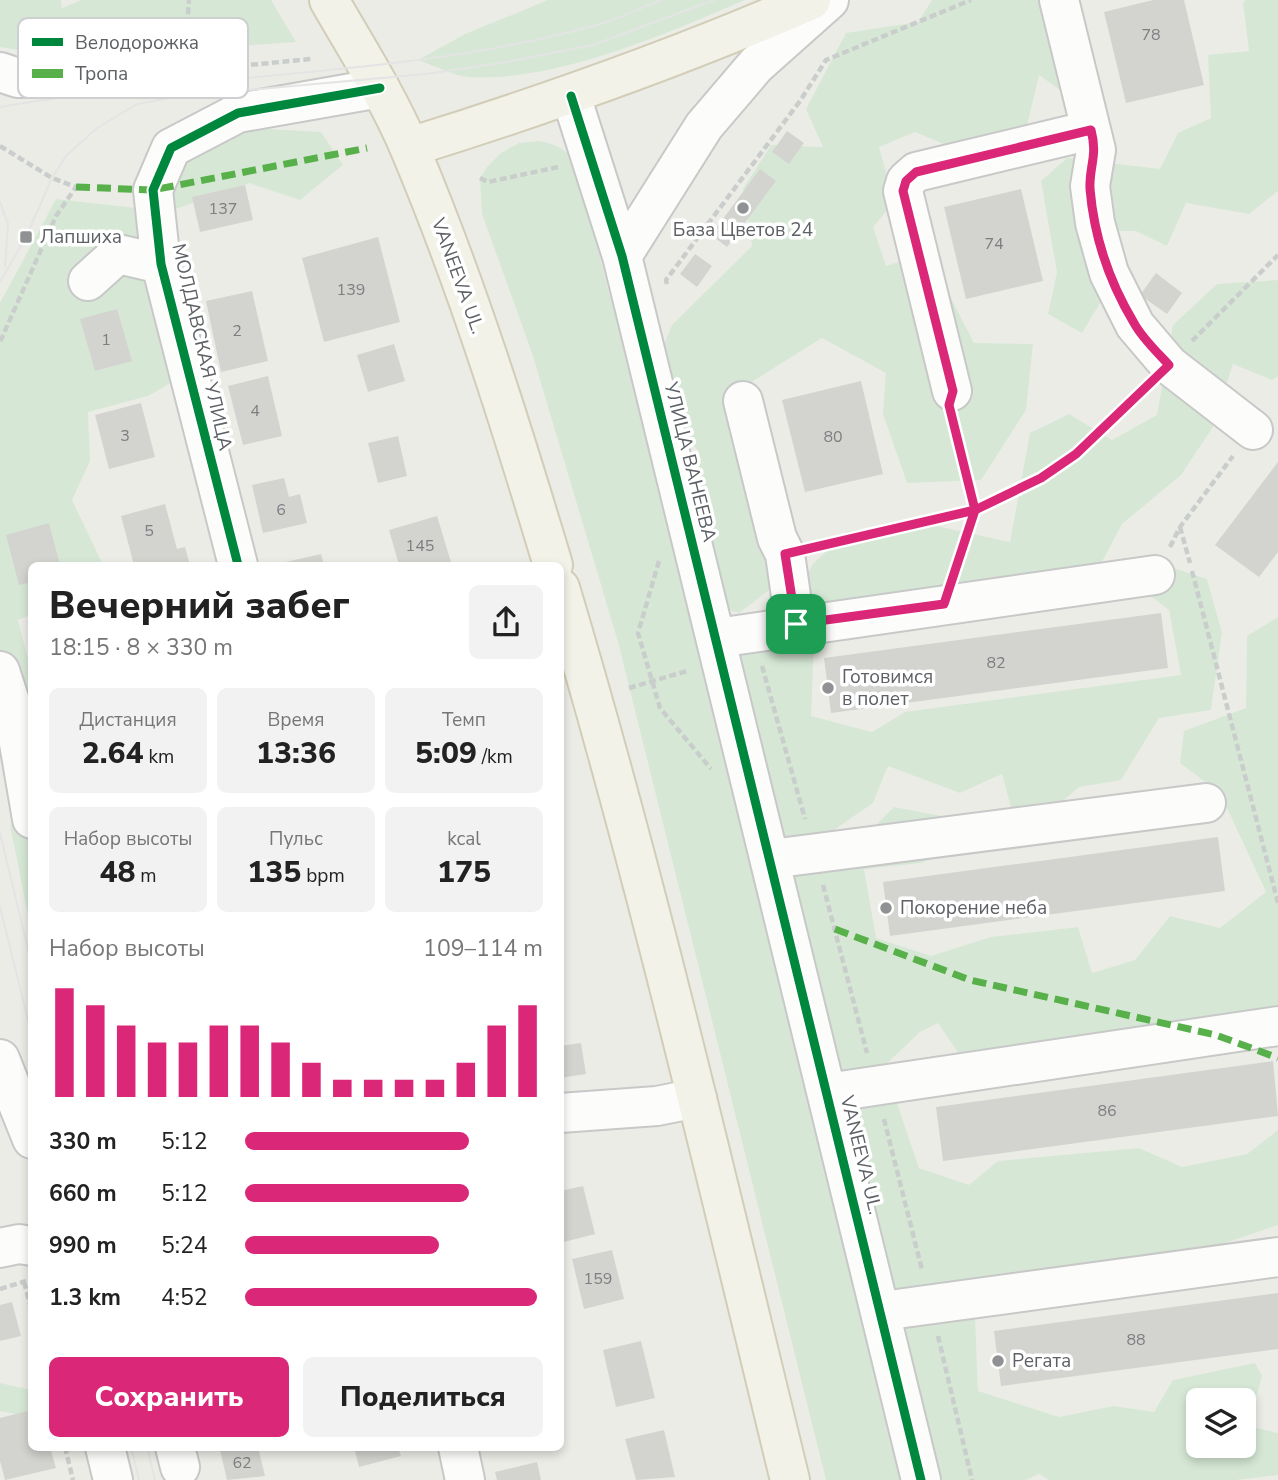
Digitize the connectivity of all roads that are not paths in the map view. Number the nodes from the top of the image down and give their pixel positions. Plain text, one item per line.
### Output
1 (329, 0) edge
2 (811, 0) edge
3 (829, 0) edge
4 (1059, 0) edge
5 (0, 72) edge
6 (18, 78) edge
7 (380, 88) junction
8 (571, 96) junction
9 (1091, 130) junction
10 (410, 148) junction
11 (622, 256) junction
12 (161, 264) junction
13 (88, 281) dead end
14 (953, 391) road end
15 (743, 401) dead end
16 (1253, 430) road end
17 (237, 562) edge
18 (552, 562) edge
19 (1156, 575) dead end
20 (564, 601) edge
21 (796, 624) junction
22 (735, 635) junction
23 (0, 671) edge
24 (28, 796) edge
25 (1206, 803) dead end
26 (771, 859) junction
27 (1278, 1026) edge
28 (0, 1059) edge
29 (827, 1093) junction
30 (696, 1098) junction
31 (564, 1112) edge
32 (28, 1129) edge
33 (0, 1248) edge
34 (1278, 1257) edge
35 (28, 1264) edge
36 (882, 1311) junction
37 (106, 1451) edge
38 (459, 1451) edge
39 (113, 1480) edge
40 (466, 1480) edge
41 (790, 1480) edge
42 (922, 1480) edge

1 - 7 main road, VANEEVA UL.
2 - 8 main road
3 - 11 street
4 - 9 street
5 - 6 street
7 - 10 main road, VANEEVA UL.
7 - 12 street, МОЛДАВСКАЯ УЛИЦА
8 - 10 main road
8 - 11 street, УЛИЦА ВАНЕЕВА
9 - 14 street
9 - 16 street
10 - 18 main road, VANEEVA UL.
11 - 22 street, УЛИЦА ВАНЕЕВА
12 - 13 street
12 - 17 street, МОЛДАВСКАЯ УЛИЦА
15 - 21 street
19 - 21 street
20 - 30 main road
21 - 22 street
22 - 26 street, VANEEVA UL.
23 - 24 street
25 - 26 street
26 - 29 street, VANEEVA UL.
27 - 29 street
28 - 32 street
29 - 36 street, VANEEVA UL.
30 - 31 street
30 - 41 main road
33 - 35 street
34 - 36 street
36 - 42 street, VANEEVA UL.
37 - 39 street
38 - 40 street

